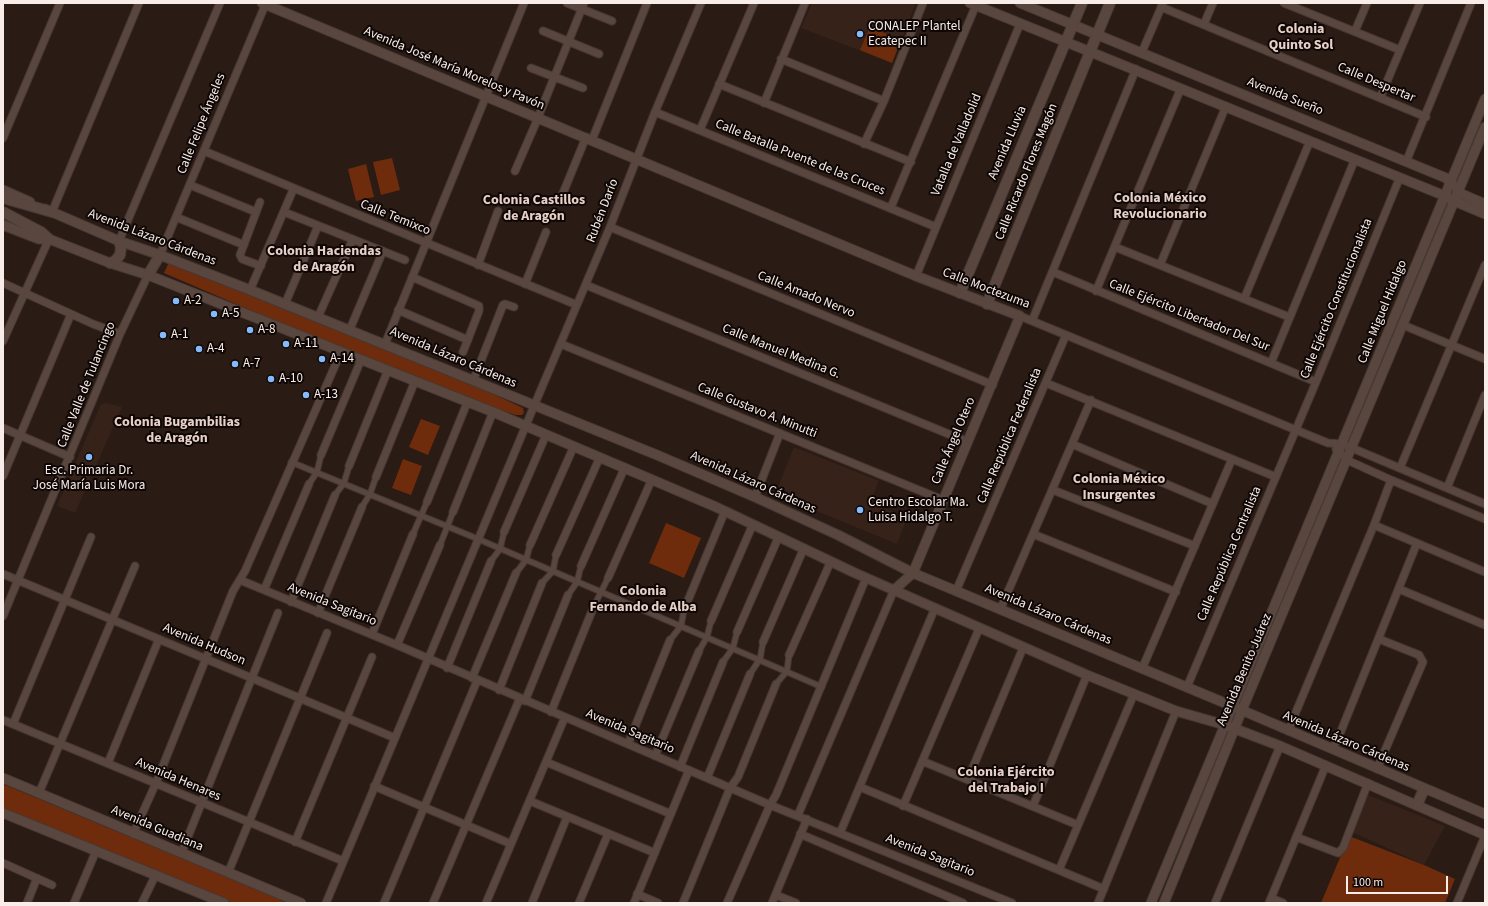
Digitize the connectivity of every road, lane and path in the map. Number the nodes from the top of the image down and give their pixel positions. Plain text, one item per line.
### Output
1 (60, 3) edge
2 (139, 3) edge
3 (220, 3) edge
4 (264, 3) edge
5 (524, 3) edge
6 (567, 3) edge
7 (647, 3) edge
8 (701, 3) edge
9 (754, 3) edge
10 (805, 3) edge
11 (923, 3) edge
12 (1020, 3) edge
13 (1082, 3) edge
14 (1110, 3) edge
15 (1213, 3) edge
16 (1284, 3) edge
17 (1367, 3) edge
18 (1420, 3) edge
19 (1471, 3) edge
20 (973, 4) edge
21 (1162, 5) edge
22 (583, 6) edge
23 (612, 21) dead end
24 (1020, 24) junction
25 (1073, 24) junction
26 (1204, 24) junction
27 (543, 31) dead end
28 (1355, 31) junction
29 (1097, 34) junction
30 (569, 42) junction
31 (1064, 42) junction
32 (1400, 50) junction
33 (1091, 51) junction
34 (1142, 52) junction
35 (599, 54) dead end
36 (782, 59) junction
37 (532, 68) dead end
38 (1136, 69) junction
39 (554, 77) junction
40 (719, 84) junction
41 (583, 88) dead end
42 (1182, 88) junction
43 (486, 96) junction
44 (1380, 98) junction
45 (1485, 98) edge
46 (884, 101) junction
47 (764, 103) junction
48 (1226, 106) junction
49 (655, 112) junction
50 (1426, 117) junction
51 (538, 118) junction
52 (1485, 127) edge
53 (700, 130) junction
54 (3, 138) edge
55 (589, 139) junction
56 (1310, 141) junction
57 (864, 144) junction
58 (204, 151) junction
59 (636, 158) junction
60 (1355, 159) junction
61 (911, 162) junction
62 (1406, 162) junction
63 (515, 171) dead end
64 (1400, 177) junction
65 (1450, 182) junction
66 (190, 185) junction
67 (3, 190) edge
68 (293, 190) junction
69 (1458, 192) junction
70 (1445, 196) junction
71 (3, 198) edge
72 (561, 198) dead end
73 (1454, 201) junction
74 (260, 202) dead end
75 (1485, 204) edge
76 (891, 208) junction
77 (498, 211) dead end
78 (3, 212) edge
79 (52, 212) junction
80 (256, 212) junction
81 (284, 212) junction
82 (1485, 214) edge
83 (176, 217) junction
84 (3, 225) edge
85 (318, 226) junction
86 (610, 227) junction
87 (936, 227) junction
88 (546, 232) dead end
89 (49, 239) junction
90 (353, 239) junction
91 (119, 241) junction
92 (426, 244) junction
93 (244, 245) junction
94 (1115, 247) junction
95 (383, 251) junction
96 (160, 255) junction
97 (405, 260) dead end
98 (110, 263) junction
99 (478, 265) junction
100 (1160, 265) junction
101 (1485, 265) edge
102 (261, 266) junction
103 (1053, 272) junction
104 (148, 275) junction
105 (916, 276) junction
106 (412, 277) junction
107 (3, 283) edge
108 (525, 284) junction
109 (586, 285) junction
110 (250, 290) junction
111 (1096, 291) junction
112 (24, 292) junction
113 (960, 293) junction
114 (1244, 299) junction
115 (284, 304) junction
116 (987, 304) junction
117 (577, 305) junction
118 (514, 307) dead end
119 (398, 310) junction
120 (71, 314) junction
121 (1020, 316) junction
122 (318, 317) junction
123 (1289, 317) junction
124 (1032, 321) junction
125 (1403, 325) junction
126 (350, 329) junction
127 (120, 334) junction
128 (1066, 335) junction
129 (468, 340) junction
130 (3, 341) edge
131 (385, 344) junction
132 (561, 344) junction
133 (1451, 345) junction
134 (341, 352) junction
135 (463, 352) dead end
136 (1485, 359) edge
137 (361, 360) junction
138 (1271, 364) junction
139 (388, 370) junction
140 (473, 381) junction
141 (415, 382) junction
142 (1046, 382) junction
143 (1316, 382) junction
144 (992, 384) junction
145 (1485, 395) edge
146 (1090, 400) junction
147 (467, 403) junction
148 (534, 406) junction
149 (493, 412) junction
150 (526, 426) junction
151 (3, 428) edge
152 (1296, 430) junction
153 (780, 433) junction
154 (20, 434) junction
155 (546, 435) junction
156 (968, 442) junction
157 (1072, 444) junction
158 (574, 446) junction
159 (1340, 448) junction
160 (1352, 448) junction
161 (321, 455) joint
162 (70, 457) junction
163 (600, 457) junction
164 (1232, 459) junction
165 (1347, 460) junction
166 (292, 462) junction
167 (349, 466) joint
168 (625, 467) junction
169 (1400, 468) junction
170 (317, 472) junction
171 (3, 476) edge
172 (376, 477) joint
173 (1276, 477) junction
174 (652, 479) junction
175 (1390, 480) junction
176 (344, 483) junction
177 (309, 484) joint
178 (1446, 488) junction
179 (1053, 490) junction
180 (370, 494) junction
181 (335, 495) joint
182 (755, 497) junction
183 (943, 500) junction
184 (427, 502) joint
185 (1213, 504) junction
186 (1485, 504) edge
187 (362, 507) joint
188 (725, 511) junction
189 (453, 512) joint
190 (421, 516) junction
191 (1485, 519) edge
192 (753, 524) junction
193 (1374, 525) junction
194 (447, 527) junction
195 (504, 532) joint
196 (413, 534) joint
197 (1033, 534) junction
198 (779, 536) junction
199 (91, 537) dead end
200 (478, 539) junction
201 (1417, 543) junction
202 (440, 545) joint
203 (530, 545) joint
204 (1195, 546) junction
205 (804, 548) junction
206 (500, 549) junction
207 (556, 555) joint
208 (526, 560) junction
209 (491, 561) joint
210 (830, 561) junction
211 (135, 566) dead end
212 (581, 566) joint
213 (552, 571) junction
214 (1485, 572) edge
215 (516, 573) joint
216 (913, 573) junction
217 (3, 574) edge
218 (608, 578) joint
219 (866, 578) junction
220 (18, 580) junction
221 (240, 580) junction
222 (577, 582) junction
223 (542, 583) joint
224 (1399, 589) junction
225 (264, 590) junction
226 (894, 590) junction
227 (956, 591) junction
228 (602, 592) junction
229 (1176, 592) junction
230 (568, 595) joint
231 (64, 600) junction
232 (292, 602) junction
233 (594, 606) joint
234 (935, 608) junction
235 (684, 610) joint
236 (1000, 610) junction
237 (278, 613) dead end
238 (318, 613) junction
239 (3, 616) edge
240 (112, 620) junction
241 (711, 621) joint
242 (1485, 625) edge
243 (681, 626) junction
244 (979, 629) junction
245 (737, 632) joint
246 (327, 633) dead end
247 (372, 634) junction
248 (707, 637) junction
249 (1378, 638) junction
250 (158, 639) junction
251 (670, 640) joint
252 (763, 642) joint
253 (397, 645) junction
254 (733, 648) junction
255 (1023, 648) junction
256 (699, 651) joint
257 (789, 655) joint
258 (372, 657) dead end
259 (206, 659) junction
260 (428, 659) junction
261 (760, 659) junction
262 (723, 662) joint
263 (447, 668) junction
264 (1142, 669) junction
265 (787, 671) junction
266 (750, 674) joint
267 (1087, 675) junction
268 (252, 678) junction
269 (474, 679) junction
270 (776, 684) joint
271 (822, 687) junction
272 (1187, 688) junction
273 (499, 690) junction
274 (1134, 694) junction
275 (301, 698) junction
276 (522, 700) junction
277 (1232, 706) junction
278 (1242, 710) junction
279 (1176, 711) junction
280 (551, 712) junction
281 (348, 718) junction
282 (565, 718) junction
283 (3, 720) edge
284 (13, 724) junction
285 (1225, 725) junction
286 (1235, 728) junction
287 (1288, 731) junction
288 (395, 738) junction
289 (60, 743) junction
290 (628, 744) junction
291 (1280, 746) junction
292 (1331, 749) junction
293 (655, 756) junction
294 (922, 760) junction
295 (546, 762) junction
296 (108, 763) junction
297 (1326, 765) junction
298 (680, 767) junction
299 (1377, 769) junction
300 (689, 770) junction
301 (3, 778) edge
302 (707, 778) junction
303 (968, 779) junction
304 (156, 783) junction
305 (1368, 783) junction
306 (374, 786) junction
307 (860, 787) junction
308 (730, 788) junction
309 (1424, 788) junction
310 (39, 793) junction
311 (530, 801) junction
312 (202, 803) junction
313 (770, 805) junction
314 (1417, 805) junction
315 (904, 806) junction
316 (1033, 806) junction
317 (423, 808) junction
318 (3, 813) edge
319 (671, 814) junction
320 (1485, 814) edge
321 (798, 815) junction
322 (567, 817) junction
323 (807, 819) junction
324 (248, 823) junction
325 (1078, 825) junction
326 (466, 826) junction
327 (840, 833) junction
328 (133, 834) junction
329 (608, 834) junction
330 (800, 834) junction
331 (1485, 835) edge
332 (1296, 837) junction
333 (295, 842) junction
334 (510, 844) junction
335 (96, 851) junction
336 (655, 853) junction
337 (181, 854) junction
338 (343, 861) junction
339 (3, 863) edge
340 (1059, 870) junction
341 (228, 873) junction
342 (156, 874) junction
343 (37, 878) junction
344 (52, 885) dead end
345 (1104, 889) junction
346 (637, 894) junction
347 (776, 895) junction
348 (1270, 900) edge
349 (27, 903) edge
350 (74, 903) edge
351 (142, 903) edge
352 (224, 903) edge
353 (301, 903) edge
354 (326, 903) edge
355 (384, 903) edge
356 (433, 903) edge
357 (486, 903) edge
358 (532, 903) edge
359 (579, 903) edge
360 (634, 903) edge
361 (658, 903) edge
362 (683, 903) edge
363 (728, 903) edge
364 (772, 903) edge
365 (796, 903) edge
366 (963, 903) edge
367 (1012, 903) edge
368 (1098, 903) edge
369 (1151, 903) edge
370 (1164, 903) edge
371 (1215, 903) edge
372 (1283, 903) edge
373 (1457, 903) edge

1 - 54 street
2 - 79 street
3 - 91 street
4 - 43 street, Avenida José María Morelos y Pavón
4 - 58 street, Calle Felipe Ángeles
5 - 43 street
6 - 22 street
7 - 55 street
8 - 49 street, Rubén Darío
9 - 40 street
10 - 36 street
11 - 46 street
12 - 25 street, Avenida Sueño
13 - 25 main road, Avenida Lluvia
14 - 29 main road, Calle Ricardo Flores Magón
15 - 26 street
16 - 28 street
17 - 28 street
18 - 32 street
19 - 50 street
20 - 24 street
20 - 61 street
21 - 26 street, Calle Despertar
21 - 34 street
22 - 23 street
22 - 30 street
24 - 31 street
24 - 87 street, Vatalla de Valladolid
25 - 29 street, Avenida Sueño
25 - 31 main road, Avenida Lluvia
26 - 44 street, Calle Despertar
27 - 30 street
28 - 32 street
29 - 33 main road, Calle Ricardo Flores Magón
29 - 34 street, Avenida Sueño
30 - 35 street
30 - 39 street
31 - 33 street
31 - 113 main road, Avenida Lluvia
32 - 44 street
33 - 38 street
33 - 116 main road, Calle Ricardo Flores Magón
34 - 62 street, Avenida Sueño
36 - 46 street
36 - 47 street
37 - 39 street
38 - 42 street
38 - 103 street
39 - 41 street
39 - 51 street
40 - 47 street
40 - 53 street
42 - 48 street
42 - 94 street
43 - 51 street, Avenida José María Morelos y Pavón
43 - 92 street
44 - 50 street, Calle Despertar
45 - 65 street, Calle Miguel Hidalgo
46 - 57 street
47 - 57 street
48 - 56 street
48 - 100 street
49 - 53 street, Calle Batalla Puente de las Cruces
49 - 59 street, Rubén Darío
50 - 62 street
51 - 55 street, Avenida José María Morelos y Pavón
51 - 63 street
52 - 69 street, Calle Miguel Hidalgo
53 - 76 street, Calle Batalla Puente de las Cruces
55 - 59 street, Avenida José María Morelos y Pavón
55 - 72 street
56 - 60 street
56 - 114 street
57 - 61 street
58 - 66 street, Calle Felipe Ángeles
58 - 68 street, Calle Temixco
59 - 86 street, Rubén Darío
59 - 105 street, Calle Moctezuma
60 - 64 street
60 - 123 street
61 - 76 street
62 - 65 street, Avenida Sueño
64 - 70 street
64 - 143 street, Calle Ejército Constitucionalista
65 - 69 street, Avenida Sueño
65 - 70 street, Calle Miguel Hidalgo
66 - 80 street
66 - 83 street, Calle Felipe Ángeles
67 - 79 street, Avenida Lázaro Cárdenas
68 - 81 street
68 - 92 street, Calle Temixco
69 - 73 street, Calle Miguel Hidalgo
69 - 75 street
70 - 73 street
70 - 159 street, Calle Miguel Hidalgo
71 - 79 main road
73 - 82 street
73 - 125 street, Calle Miguel Hidalgo
74 - 80 street
76 - 87 street, Calle Batalla Puente de las Cruces
77 - 99 street
78 - 89 main road
79 - 91 street, Avenida Lázaro Cárdenas
80 - 93 street
81 - 85 street
81 - 102 street
83 - 93 street
83 - 96 street, Calle Felipe Ángeles
84 - 89 street
85 - 90 street
85 - 115 street
86 - 109 street, Rubén Darío
86 - 144 street, Calle Amado Nervo
87 - 105 street, Vatalla de Valladolid
88 - 108 street
89 - 98 street
89 - 112 street
90 - 95 street
90 - 122 street
91 - 96 street, Avenida Lázaro Cárdenas
91 - 98 main road
92 - 99 street, Calle Temixco
92 - 106 street
93 - 102 street
94 - 100 street
94 - 111 street
95 - 97 street
95 - 126 street
96 - 104 main road
96 - 110 street, Avenida Lázaro Cárdenas
98 - 104 street
99 - 108 street, Calle Temixco
100 - 114 street
101 - 133 street
102 - 110 street
103 - 111 street, Calle Ejército Libertador Del Sur
103 - 124 street
104 - 127 street, Calle Valle de Tulancingo
104 - 134 street
105 - 113 street, Calle Moctezuma
106 - 119 street
106 - 129 street
107 - 112 street
108 - 117 street, Calle Temixco
109 - 117 street, Rubén Darío
109 - 156 street, Calle Manuel Medina G.
110 - 115 street, Avenida Lázaro Cárdenas
111 - 138 street, Calle Ejército Libertador Del Sur
112 - 120 street
112 - 130 street
113 - 116 street, Calle Moctezuma
114 - 123 street
115 - 122 street, Avenida Lázaro Cárdenas
116 - 121 street, Calle Moctezuma
117 - 132 street, Rubén Darío
118 - 140 street
119 - 129 street
119 - 131 street
120 - 127 street
120 - 154 street
121 - 124 street, Calle Moctezuma
121 - 144 street, Calle Ángel Otero
122 - 126 street, Avenida Lázaro Cárdenas
123 - 138 street
124 - 128 street, Calle Moctezuma
125 - 133 street
125 - 160 street, Calle Miguel Hidalgo
126 - 131 street, Avenida Lázaro Cárdenas
127 - 162 street, Calle Valle de Tulancingo
128 - 142 street, Calle República Federalista
128 - 152 street, Calle Moctezuma
129 - 135 street
131 - 140 street, Avenida Lázaro Cárdenas
132 - 148 street, Rubén Darío
132 - 153 street, Calle Gustavo A. Minutti
133 - 136 street
133 - 169 street
134 - 137 street
134 - 166 street
137 - 139 street
137 - 161 street
138 - 143 street, Calle Ejército Libertador Del Sur
139 - 141 street
139 - 167 street
140 - 148 street, Avenida Lázaro Cárdenas
141 - 147 street
141 - 172 street
142 - 146 street
142 - 227 street, Calle República Federalista
143 - 152 street, Calle Ejército Constitucionalista
144 - 156 street, Calle Ángel Otero
145 - 178 street
146 - 157 street
146 - 164 street
147 - 149 street
147 - 184 street
148 - 150 street, Rubén Darío
148 - 182 street, Avenida Lázaro Cárdenas
149 - 150 street
149 - 189 street
150 - 155 street
150 - 200 street, Rubén Darío
151 - 154 street
152 - 159 street, Calle Moctezuma
152 - 173 street, Calle República Centralista
153 - 182 street
153 - 183 street, Calle Gustavo A. Minutti
154 - 162 street
154 - 171 street
155 - 158 street
155 - 195 street
156 - 183 street, Calle Ángel Otero
157 - 179 street
157 - 185 street
158 - 163 street
158 - 203 street
159 - 160 street
159 - 165 street
159 - 277 street, Avenida Benito Juárez
160 - 165 street, Avenida Benito Juárez
160 - 169 street
161 - 170 street
162 - 220 street, Calle Valle de Tulancingo
163 - 168 street
163 - 207 street
164 - 173 street
164 - 185 street
165 - 175 street
165 - 278 street, Avenida Benito Juárez
166 - 170 street
166 - 221 street
167 - 176 street
168 - 174 street
168 - 212 street
169 - 178 street
170 - 176 street
170 - 177 street
172 - 180 street
173 - 272 street, Calle República Centralista
174 - 188 street
174 - 218 street
175 - 191 street
175 - 193 street
176 - 180 street
176 - 181 street
177 - 225 street
178 - 186 street
179 - 197 street
179 - 204 street
180 - 187 street
180 - 190 street
181 - 232 street
182 - 216 street, Avenida Lázaro Cárdenas
183 - 216 street, Calle Ángel Otero
184 - 190 street
185 - 204 street
187 - 238 street
188 - 192 street
188 - 235 street
189 - 194 street
190 - 194 street
190 - 196 street
192 - 198 street
192 - 241 street
193 - 201 street
193 - 287 street
194 - 200 street
194 - 202 street
195 - 206 street
196 - 247 street
197 - 229 street
197 - 236 street
198 - 205 street
198 - 245 street
199 - 231 street
200 - 206 street
200 - 260 street, Rubén Darío
201 - 214 street
201 - 224 street
202 - 253 street
203 - 208 street
204 - 229 street
205 - 210 street
205 - 252 street
206 - 208 street
206 - 209 street
207 - 213 street
208 - 213 street
208 - 215 street
209 - 263 street
210 - 219 street
210 - 257 street
211 - 240 street
212 - 222 street
213 - 222 street
213 - 223 street
215 - 269 street
216 - 226 street, Calle Ángel Otero
216 - 227 street, Avenida Lázaro Cárdenas
217 - 220 street, Avenida Hudson
218 - 228 street
219 - 226 street
219 - 271 street
220 - 231 street, Avenida Hudson
220 - 239 street, Calle Valle de Tulancingo
221 - 225 street, Avenida Sagitario
221 - 259 street
222 - 228 street
222 - 230 street
223 - 273 street
224 - 242 street
224 - 249 street
225 - 232 street, Avenida Sagitario
226 - 234 street
226 - 321 street
227 - 236 street, Avenida Lázaro Cárdenas
228 - 233 street
228 - 243 street
229 - 264 street
230 - 276 street
231 - 240 street, Avenida Hudson
231 - 284 street
232 - 238 street, Avenida Sagitario
233 - 280 street
234 - 244 street
234 - 307 street
235 - 243 street
236 - 264 street, Avenida Lázaro Cárdenas
237 - 268 street
238 - 247 street, Avenida Sagitario
240 - 250 street, Avenida Hudson
240 - 289 street
241 - 248 street
243 - 248 street
243 - 251 street
244 - 255 street
244 - 294 street
245 - 254 street
246 - 275 street
247 - 253 street, Avenida Sagitario
248 - 254 street
248 - 256 street
249 - 292 street
249 - 299 street
250 - 259 street, Avenida Hudson
250 - 296 street
251 - 290 street
252 - 261 street
253 - 260 street, Avenida Sagitario
254 - 261 street
254 - 262 street
255 - 267 street
255 - 303 street
256 - 293 street
257 - 265 street
258 - 281 street
259 - 268 street, Avenida Hudson
259 - 304 street
260 - 263 street, Avenida Sagitario
260 - 288 street, Rubén Darío
261 - 265 street
261 - 266 street
262 - 298 street
263 - 269 street, Avenida Sagitario
264 - 272 street, Avenida Lázaro Cárdenas
265 - 270 street
265 - 271 street
266 - 302 street
267 - 274 street
267 - 316 street
268 - 275 street, Avenida Hudson
268 - 312 street
269 - 273 street, Avenida Sagitario
269 - 317 street
270 - 308 street
271 - 313 street
272 - 277 street, Avenida Lázaro Cárdenas
273 - 276 street, Avenida Sagitario
274 - 279 street
274 - 325 street
275 - 281 street, Avenida Hudson
275 - 324 street
276 - 280 street, Avenida Sagitario
276 - 326 street
277 - 278 street, Avenida Lázaro Cárdenas
277 - 285 street, Avenida Benito Juárez
278 - 286 street, Avenida Benito Juárez
278 - 287 street, Avenida Lázaro Cárdenas
279 - 285 street
279 - 345 street
280 - 282 street, Avenida Sagitario
281 - 288 street, Avenida Hudson
281 - 333 street
282 - 290 street, Avenida Sagitario
282 - 295 street
283 - 284 street, Avenida Henares
284 - 289 street, Avenida Henares
285 - 286 street
285 - 369 street, Avenida Benito Juárez
286 - 291 street
286 - 370 street, Avenida Benito Juárez
287 - 292 street, Avenida Lázaro Cárdenas
288 - 306 street, Rubén Darío
289 - 296 street, Avenida Henares
289 - 310 street
290 - 293 street, Avenida Sagitario
291 - 297 street
291 - 371 street
292 - 299 street, Avenida Lázaro Cárdenas
293 - 298 street, Avenida Sagitario
294 - 303 street
294 - 315 street
295 - 311 street
295 - 319 street
296 - 304 street, Avenida Henares
297 - 305 street
297 - 332 street
298 - 300 street, Avenida Sagitario
299 - 309 street, Avenida Lázaro Cárdenas
300 - 302 street, Avenida Sagitario
300 - 319 street
301 - 310 street, Avenida Guadiana
302 - 308 street, Avenida Sagitario
303 - 316 street
304 - 312 street, Avenida Henares
304 - 328 street
305 - 314 street
305 - 332 street
306 - 317 street
306 - 338 street, Rubén Darío
307 - 315 street
307 - 327 street
308 - 313 street, Avenida Sagitario
308 - 362 street
309 - 314 main road
309 - 320 street, Avenida Lázaro Cárdenas
310 - 328 street, Avenida Guadiana
311 - 322 street
311 - 334 street
312 - 324 street, Avenida Henares
312 - 337 street
313 - 321 street, Avenida Sagitario
313 - 363 street
314 - 331 street
315 - 340 street
316 - 325 street
317 - 326 street
317 - 355 street
318 - 335 street
319 - 336 street
321 - 323 street, Avenida Sagitario
322 - 329 street
322 - 358 street
323 - 327 street, Avenida Sagitario
323 - 330 street
324 - 333 street, Avenida Henares
324 - 341 street
325 - 340 street
326 - 334 street
326 - 356 street
327 - 367 street, Avenida Sagitario
328 - 337 street, Avenida Guadiana
329 - 336 street
329 - 359 street
330 - 347 street
330 - 366 street
331 - 373 street
332 - 348 street
333 - 338 street, Avenida Henares
334 - 357 street
335 - 342 street
335 - 350 street
336 - 346 street
337 - 341 street, Avenida Guadiana
338 - 354 street, Rubén Darío
339 - 343 street
340 - 345 street
341 - 353 street, Avenida Guadiana
342 - 351 street
342 - 352 street
343 - 344 street
343 - 349 street
345 - 368 street
346 - 360 street
346 - 361 street
347 - 364 street
347 - 365 street
348 - 372 street

